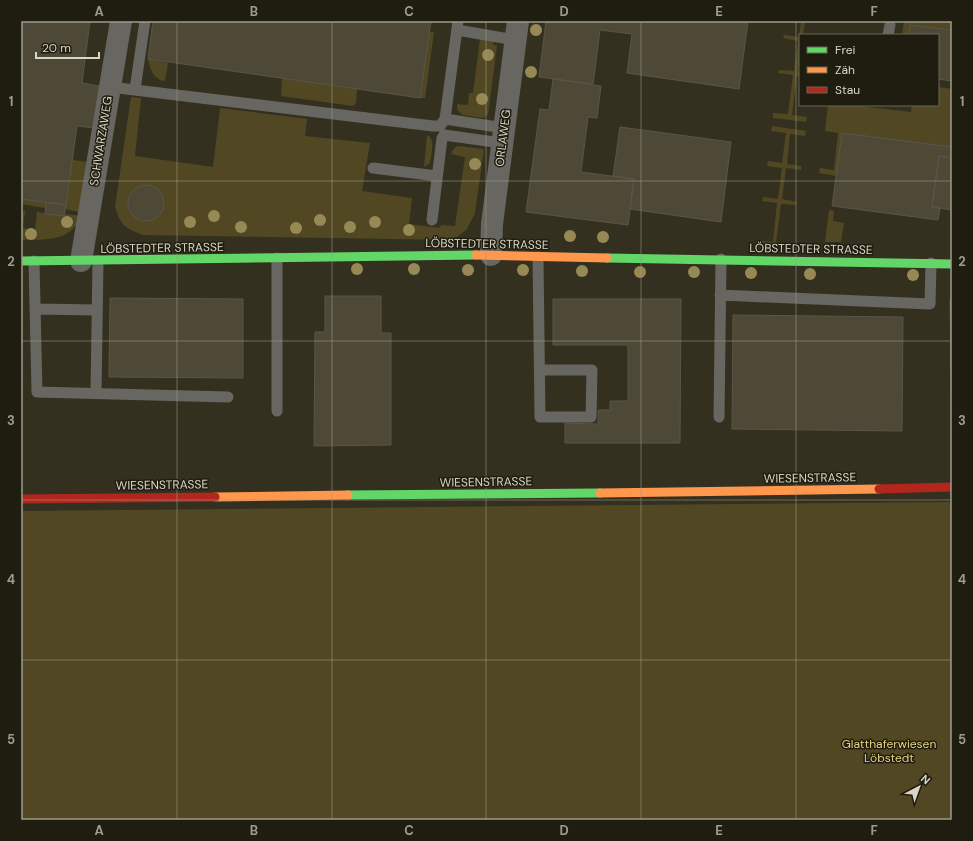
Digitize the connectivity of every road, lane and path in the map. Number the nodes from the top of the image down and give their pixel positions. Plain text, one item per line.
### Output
1 (121, 21) edge
2 (145, 21) edge
3 (458, 26) edge
4 (516, 30) edge
5 (110, 86) junction
6 (135, 90) junction
7 (443, 127) junction
8 (503, 135) junction
9 (372, 168) dead end
10 (437, 176) junction
11 (432, 220) dead end
12 (491, 255) junction
13 (538, 257) junction
14 (277, 258) junction
15 (720, 259) junction
16 (21, 261) edge
17 (34, 261) junction
18 (90, 261) junction
19 (931, 263) junction
20 (952, 264) edge
21 (720, 295) junction
22 (35, 309) junction
23 (97, 310) junction
24 (540, 370) junction
25 (96, 393) junction
26 (228, 396) dead end
27 (277, 411) dead end
28 (719, 417) dead end
29 (952, 487) edge
30 (21, 499) edge

1 - 5 street, SCHWARZAWEG
2 - 6 lane
3 - 4 lane
3 - 7 lane
4 - 8 street, ORLAWEG
5 - 6 lane
5 - 18 street, SCHWARZAWEG
6 - 7 lane
7 - 8 lane
7 - 8 lane
7 - 10 lane
8 - 12 street, ORLAWEG
9 - 10 lane
10 - 11 lane
12 - 13 street, LÖBSTEDTER STRASSE
12 - 14 street, LÖBSTEDTER STRASSE
13 - 15 street, LÖBSTEDTER STRASSE
13 - 24 lane
14 - 18 street, LÖBSTEDTER STRASSE
14 - 27 lane
15 - 19 street, LÖBSTEDTER STRASSE
15 - 21 lane
16 - 17 street, LÖBSTEDTER STRASSE
17 - 18 street, LÖBSTEDTER STRASSE
17 - 22 lane
18 - 23 lane
19 - 20 street, LÖBSTEDTER STRASSE
19 - 21 lane
21 - 28 lane
22 - 23 lane
22 - 25 lane
23 - 25 lane
24 - 24 lane
25 - 26 lane
29 - 30 street, WIESENSTRASSE

